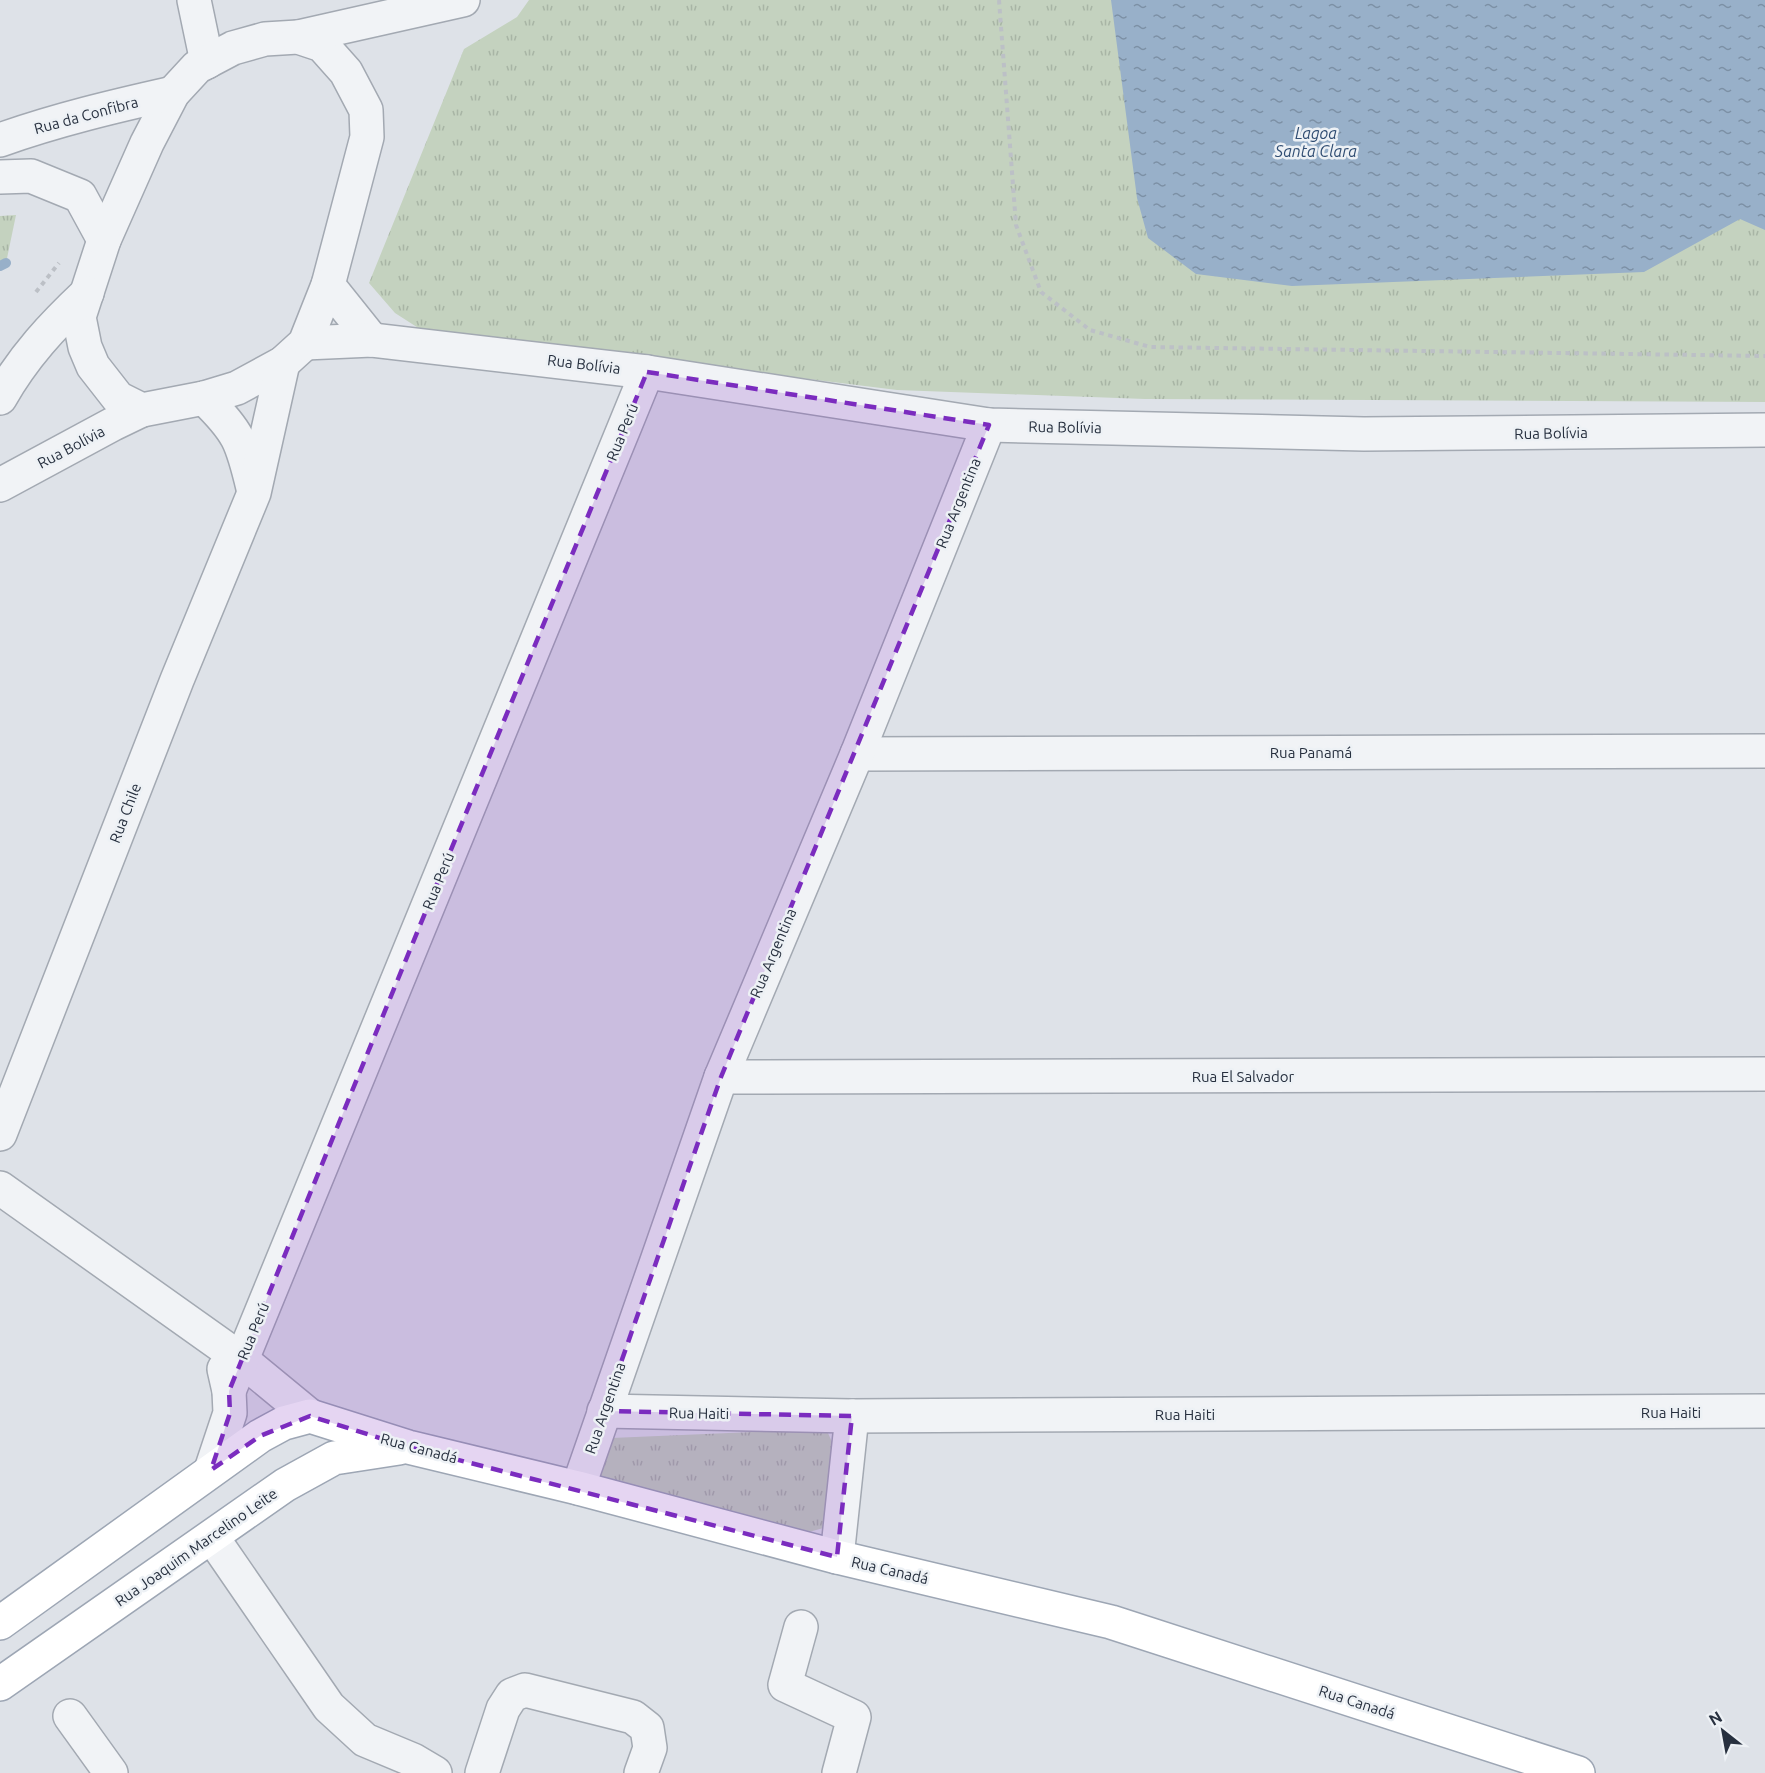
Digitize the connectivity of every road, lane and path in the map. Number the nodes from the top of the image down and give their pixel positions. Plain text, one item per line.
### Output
1 (194, 0) edge
2 (463, 0) edge
3 (999, 0) edge
4 (298, 37) junction
5 (207, 62) junction
6 (173, 93) junction
7 (0, 140) edge
8 (0, 177) edge
9 (104, 240) junction
10 (64, 255) dead end
11 (328, 285) junction
12 (87, 293) junction
13 (30, 301) dead end
14 (372, 340) junction
15 (294, 353) junction
16 (1765, 356) edge
17 (647, 372) junction
18 (0, 398) edge
19 (204, 398) junction
20 (142, 410) junction
21 (989, 425) junction
22 (1765, 430) edge
23 (0, 485) edge
24 (254, 493) junction
25 (1765, 751) edge
26 (857, 754) junction
27 (1765, 1074) edge
28 (721, 1077) junction
29 (0, 1134) edge
30 (0, 1188) edge
31 (230, 1352) junction
32 (604, 1411) junction
33 (1765, 1411) edge
34 (310, 1416) junction
35 (852, 1416) junction
36 (408, 1447) junction
37 (211, 1470) junction
38 (578, 1488) junction
39 (212, 1537) junction
40 (837, 1557) junction
41 (0, 1623) edge
42 (801, 1627) dead end
43 (0, 1684) edge
44 (70, 1716) dead end
45 (111, 1773) edge
46 (435, 1773) edge
47 (482, 1773) edge
48 (641, 1773) edge
49 (839, 1773) edge
50 (1578, 1773) edge

1 - 5 street
2 - 4 street
3 - 16 path
4 - 5 street
4 - 11 street, Rua Chile
5 - 6 street
6 - 7 street, Rua da Confibra
6 - 9 street
8 - 9 street
9 - 12 street
10 - 13 path
11 - 14 street
11 - 15 street, Rua Chile
12 - 18 street
12 - 20 street
14 - 15 street, Rua Bolívia
14 - 17 street, Rua Bolívia
15 - 19 street, Rua Bolívia
15 - 24 street, Rua Chile
17 - 21 street, Rua Bolívia
17 - 31 street, Rua Perú
19 - 20 street, Rua Bolívia
19 - 24 street
20 - 23 street, Rua Bolívia
21 - 22 street, Rua Bolívia
21 - 26 street, Rua Argentina
24 - 29 street, Rua Chile
25 - 26 street, Rua Panamá
26 - 28 street, Rua Argentina
27 - 28 street, Rua El Salvador
28 - 32 street, Rua Argentina
30 - 31 street, Rua Canadá
31 - 34 street, Rua Canadá
31 - 37 street, Rua Perú
32 - 35 street, Rua Haiti
32 - 38 street, Rua Argentina
33 - 35 street, Rua Haiti
34 - 36 main road, Rua Canadá
34 - 37 main road
35 - 40 street
36 - 38 main road, Rua Canadá
36 - 39 main road, Rua Joaquim Marcelino Leite
37 - 41 main road
38 - 40 main road, Rua Canadá
39 - 43 main road, Rua Joaquim Marcelino Leite
39 - 46 street
40 - 50 main road, Rua Canadá
42 - 49 street
44 - 45 street
47 - 48 street

